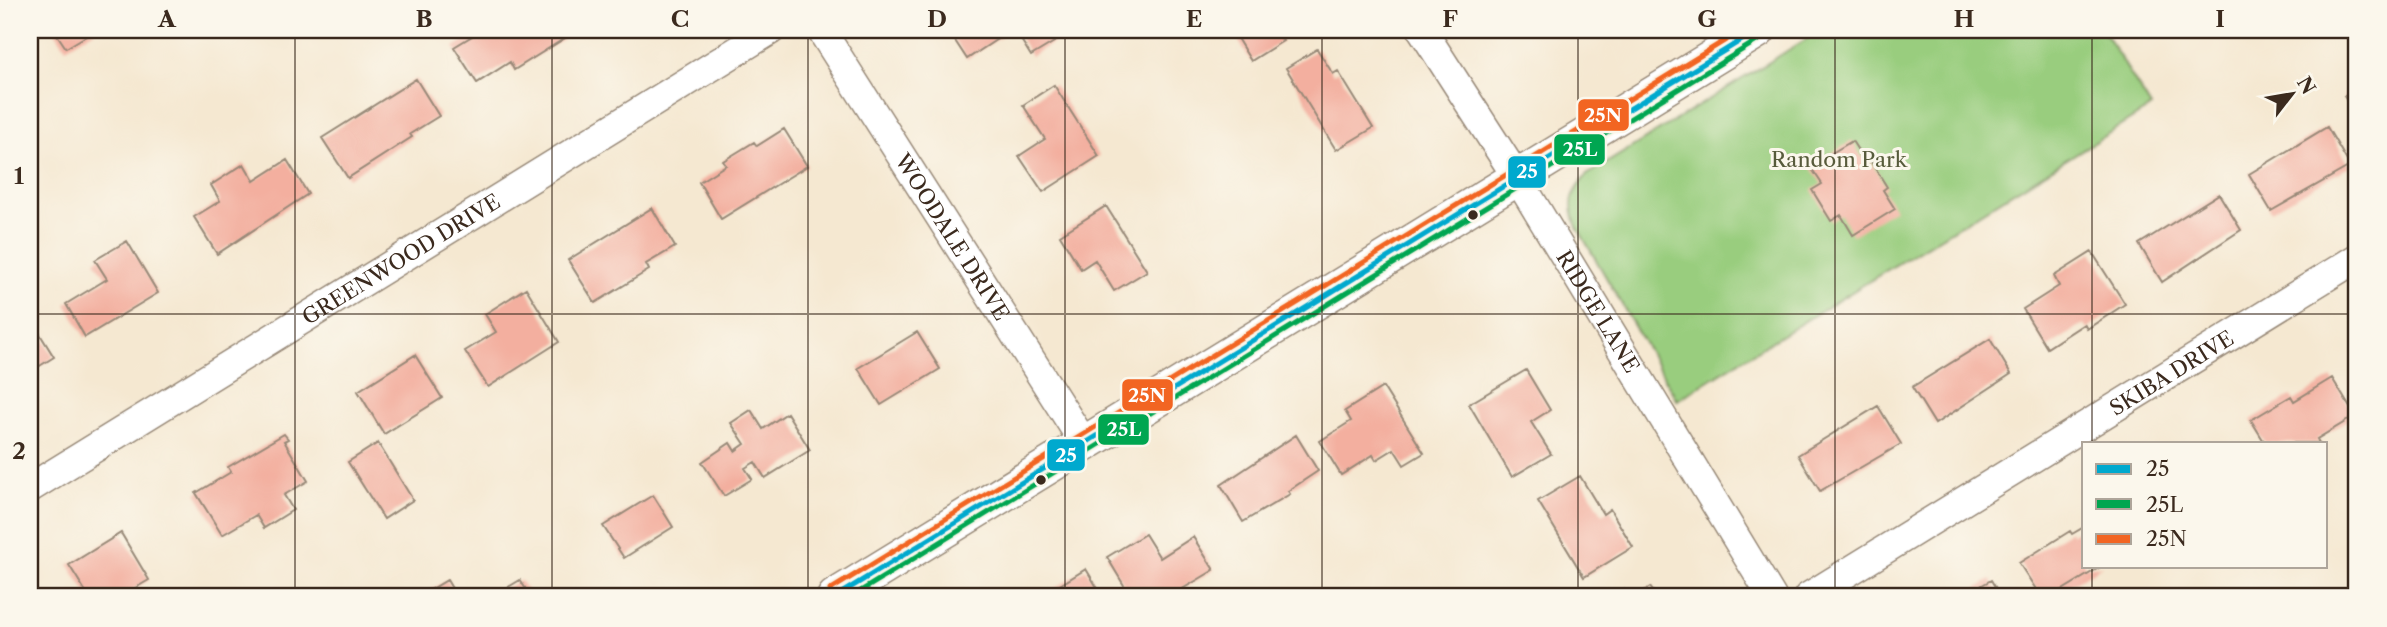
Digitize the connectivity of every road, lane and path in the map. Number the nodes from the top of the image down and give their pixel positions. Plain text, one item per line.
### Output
1 (771, 30) edge
2 (821, 30) edge
3 (1422, 30) edge
4 (1758, 30) edge
5 (1518, 179) junction
6 (2357, 258) edge
7 (1084, 443) junction
8 (30, 488) edge
9 (835, 597) edge
10 (1772, 597) edge
11 (1808, 597) edge

1 - 8 street, GREENWOOD DRIVE
2 - 7 street, WOODALE DRIVE
3 - 5 street, RIDGE LANE
4 - 5 street
5 - 7 street
5 - 10 street, RIDGE LANE
6 - 11 street, SKIBA DRIVE
7 - 9 street

